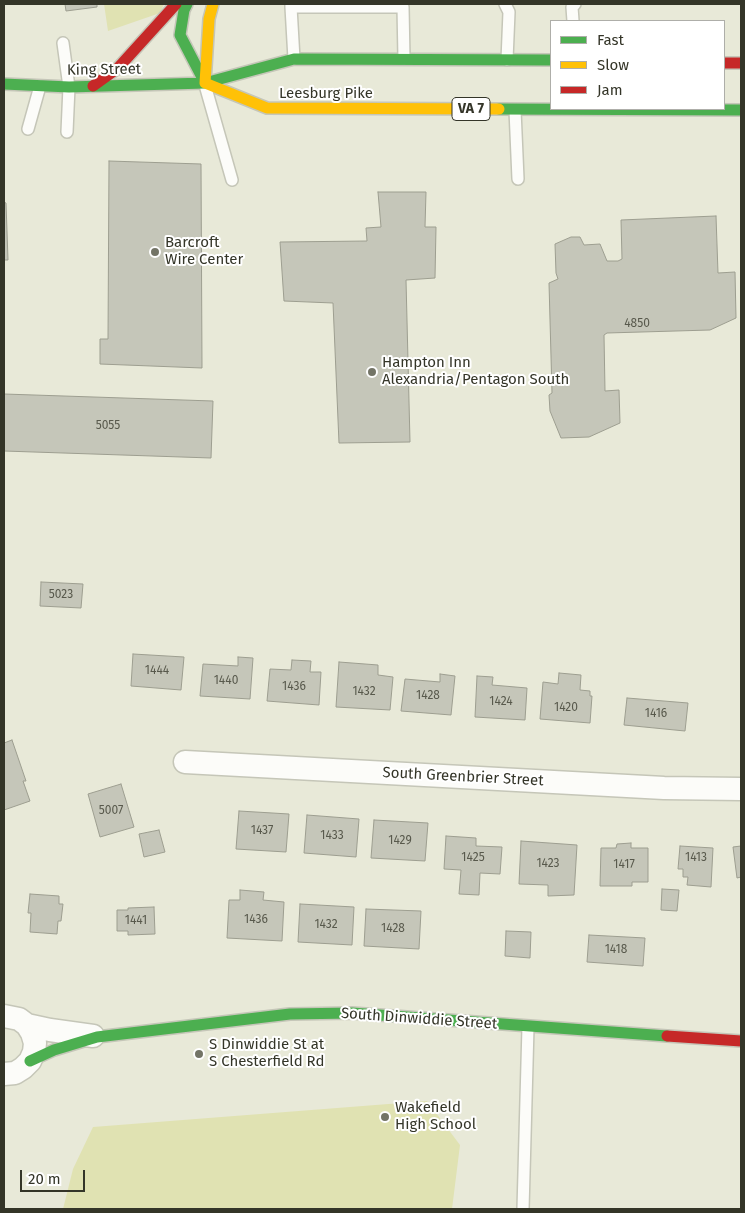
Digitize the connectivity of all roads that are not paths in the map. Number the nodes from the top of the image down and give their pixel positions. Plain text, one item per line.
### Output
1 (176, 4) edge
2 (187, 4) edge
3 (213, 4) edge
4 (504, 4) edge
5 (291, 5) edge
6 (349, 5) edge
7 (380, 5) edge
8 (402, 5) edge
9 (573, 5) edge
10 (573, 20) edge
11 (63, 44) dead end
12 (294, 59) junction
13 (404, 60) junction
14 (507, 60) junction
15 (550, 60) edge
16 (725, 62) edge
17 (741, 63) edge
18 (205, 83) junction
19 (4, 84) edge
20 (40, 86) junction
21 (93, 86) junction
22 (69, 87) junction
23 (515, 110) junction
24 (741, 110) edge
25 (28, 129) dead end
26 (67, 132) dead end
27 (518, 179) dead end
28 (232, 180) dead end
29 (185, 762) dead end
30 (741, 789) edge
31 (4, 1016) edge
32 (27, 1025) junction
33 (528, 1027) junction
34 (97, 1037) junction
35 (741, 1041) edge
36 (30, 1061) junction
37 (4, 1074) edge
38 (523, 1209) edge

1 - 21 main road
2 - 18 main road
3 - 18 main road
4 - 14 lane
5 - 6 lane
5 - 12 lane
6 - 7 lane
7 - 8 lane
8 - 13 lane
9 - 10 lane
11 - 22 lane
12 - 13 main road, Leesburg Pike / VA 7
12 - 18 main road, Leesburg Pike / VA 7
13 - 14 main road, Leesburg Pike / VA 7
14 - 15 main road, Leesburg Pike / VA 7
16 - 17 main road
18 - 21 main road, King Street / VA 7
18 - 23 main road, Leesburg Pike / VA 7
18 - 28 lane
19 - 20 main road, King Street / VA 7
20 - 22 main road, King Street / VA 7
20 - 25 lane
21 - 22 main road, King Street / VA 7
22 - 26 lane
23 - 24 main road, Leesburg Pike / VA 7
23 - 27 lane
29 - 30 street, South Greenbrier Street
31 - 32 street, South Dinwiddie Street
32 - 34 street, South Dinwiddie Street
32 - 36 street
33 - 34 main road, South Dinwiddie Street
33 - 35 main road, South Dinwiddie Street
33 - 38 lane
34 - 36 main road, South Dinwiddie Street
36 - 37 street

